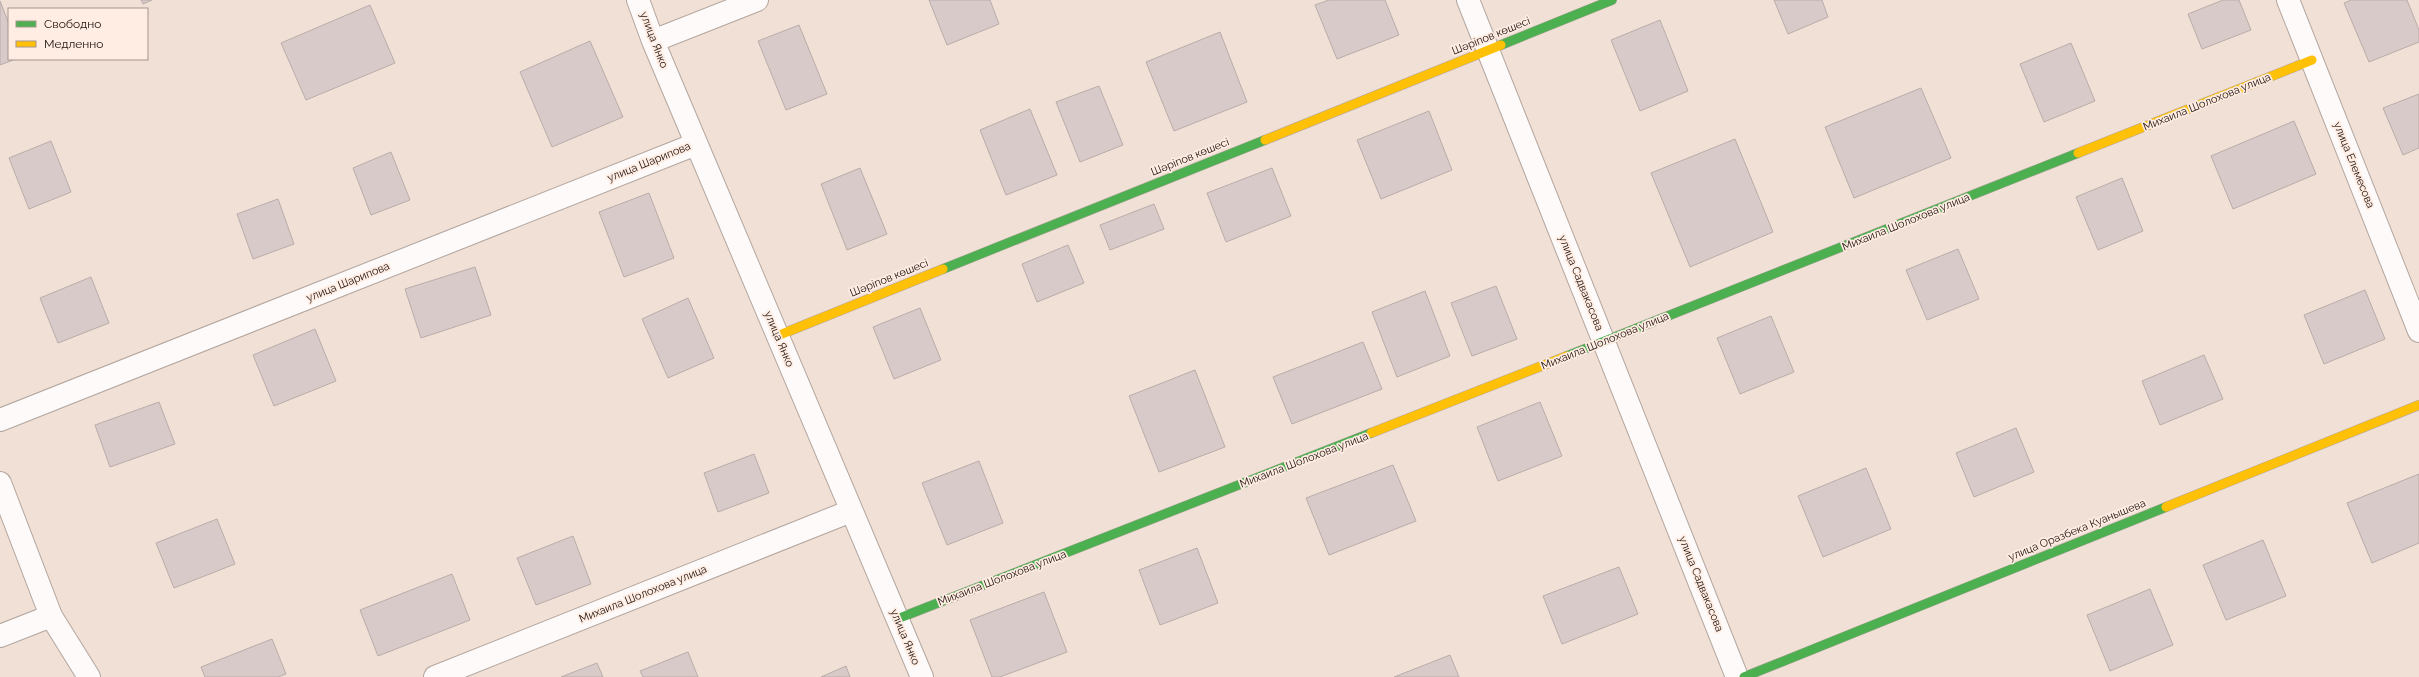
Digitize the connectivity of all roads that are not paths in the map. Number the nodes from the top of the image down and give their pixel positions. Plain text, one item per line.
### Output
1 (638, 0) edge
2 (757, 0) edge
3 (1468, 0) edge
4 (1612, 0) edge
5 (2288, 0) edge
6 (653, 41) junction
7 (1488, 50) junction
8 (2312, 60) junction
9 (696, 144) junction
10 (2419, 331) edge
11 (777, 336) junction
12 (1604, 342) junction
13 (2419, 405) edge
14 (0, 420) edge
15 (0, 483) edge
16 (851, 511) junction
17 (51, 616) junction
18 (897, 619) junction
19 (0, 636) edge
20 (89, 677) edge
21 (435, 677) edge
22 (922, 677) edge
23 (1737, 677) edge
24 (1744, 677) edge

1 - 6 street, улица Янко
2 - 6 street
3 - 7 street, улица Садвакасова
4 - 7 street, Шәріпов көшесі
5 - 8 street, улица Елемесова
6 - 9 street, улица Янко
7 - 11 street, Шәріпов көшесі
7 - 12 street, улица Садвакасова
8 - 10 street, улица Елемесова
8 - 12 street, Михаила Шолохова улица
9 - 11 street, улица Янко
9 - 14 street, улица Шарипова
11 - 16 street, улица Янко
12 - 18 street, Михаила Шолохова улица
12 - 23 street, улица Садвакасова
13 - 24 street, улица Оразбека Куанышева
15 - 17 street
16 - 18 street, улица Янко
16 - 21 street, Михаила Шолохова улица
17 - 19 street
17 - 20 street
18 - 22 street, улица Янко

